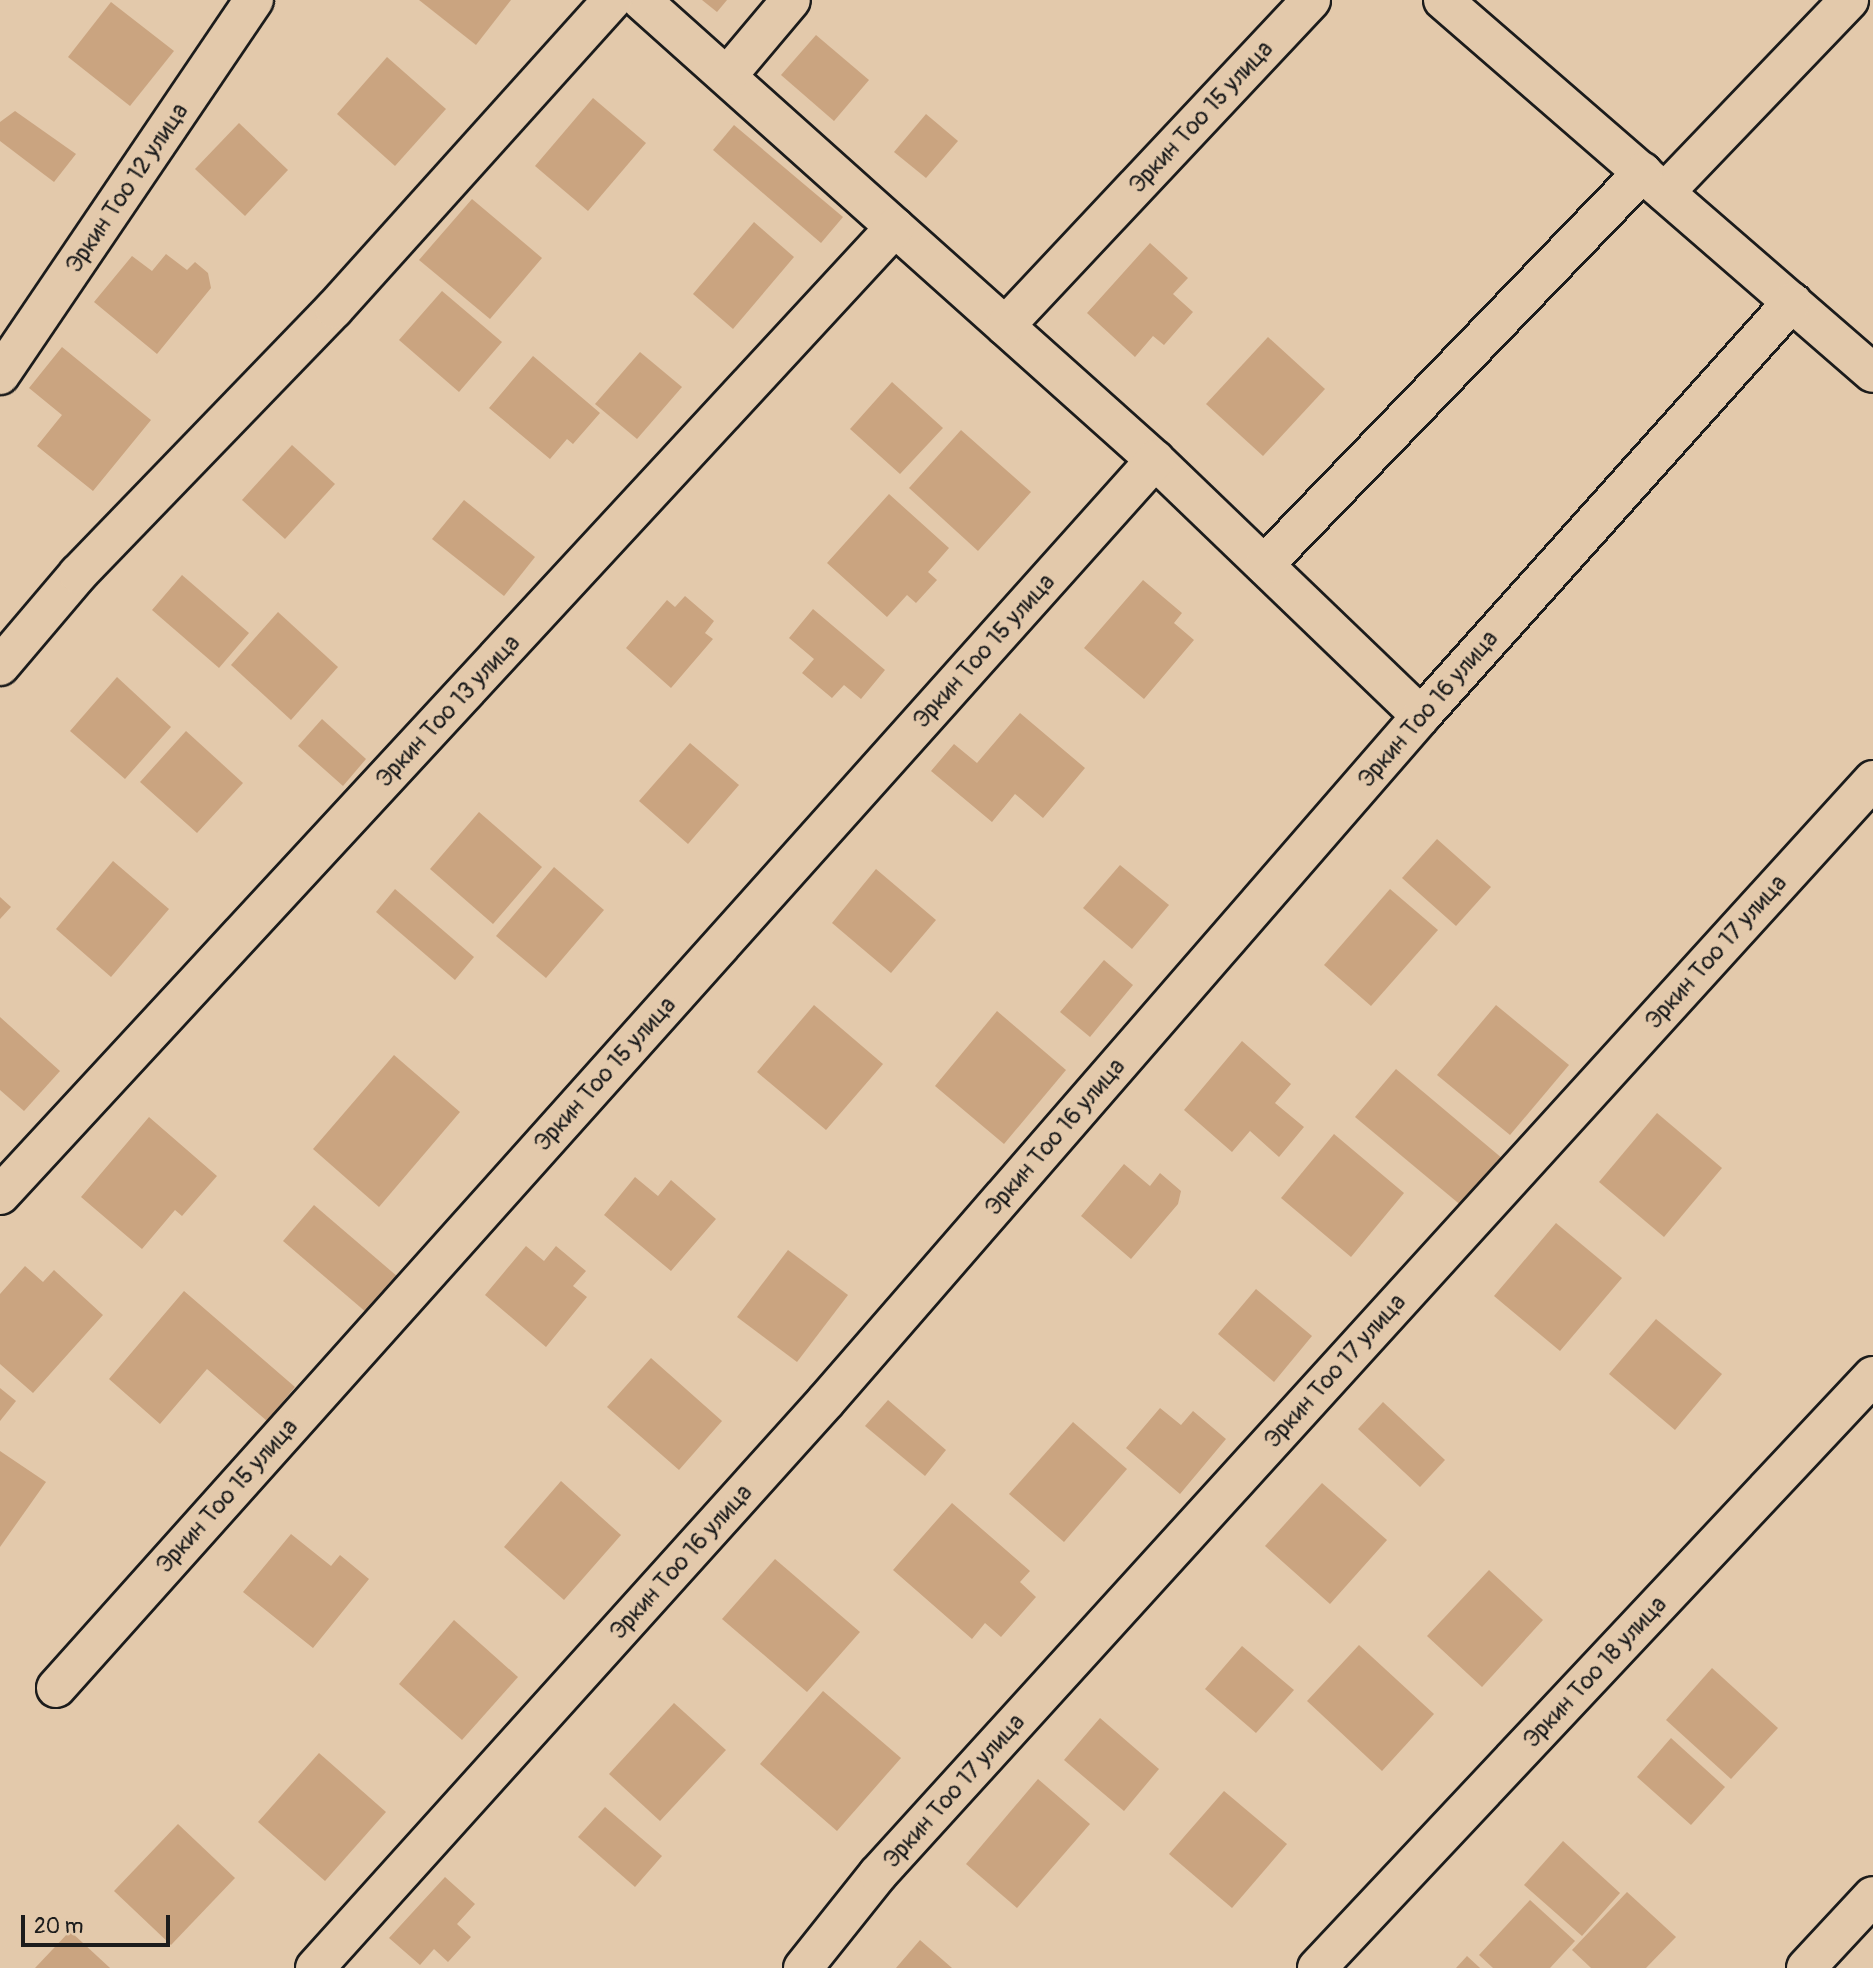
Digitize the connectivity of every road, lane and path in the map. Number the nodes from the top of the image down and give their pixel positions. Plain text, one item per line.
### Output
1 (254, 0) edge
2 (612, 0) edge
3 (641, 0) edge
4 (791, 0) edge
5 (1311, 0) edge
6 (1443, 0) edge
7 (1849, 0) edge
8 (727, 76) junction
9 (1654, 182) junction
10 (895, 227) junction
11 (1792, 303) junction
12 (1005, 326) junction
13 (1873, 373) edge
14 (0, 375) edge
15 (1155, 460) junction
16 (1264, 565) junction
17 (0, 666) edge
18 (1421, 716) junction
19 (1873, 780) edge
20 (0, 1195) edge
21 (1873, 1376) edge
22 (56, 1688) dead end
23 (1873, 1896) edge
24 (315, 1968) edge
25 (803, 1968) edge
26 (1317, 1968) edge
27 (1806, 1968) edge

1 - 14 street, Эркин Тоо 12 улица
2 - 17 street
3 - 8 street
4 - 8 street
5 - 12 street, Эркин Тоо 15 улица
6 - 9 street
7 - 9 street
8 - 10 street
9 - 11 street
9 - 16 street
10 - 12 street
10 - 20 street, Эркин Тоо 13 улица
11 - 13 street
11 - 18 street, Эркин Тоо 16 улица
12 - 15 street
15 - 16 street
15 - 22 street, Эркин Тоо 15 улица
16 - 18 street
18 - 24 street, Эркин Тоо 16 улица
19 - 25 street, Эркин Тоо 17 улица
21 - 26 street, Эркин Тоо 18 улица
23 - 27 street

